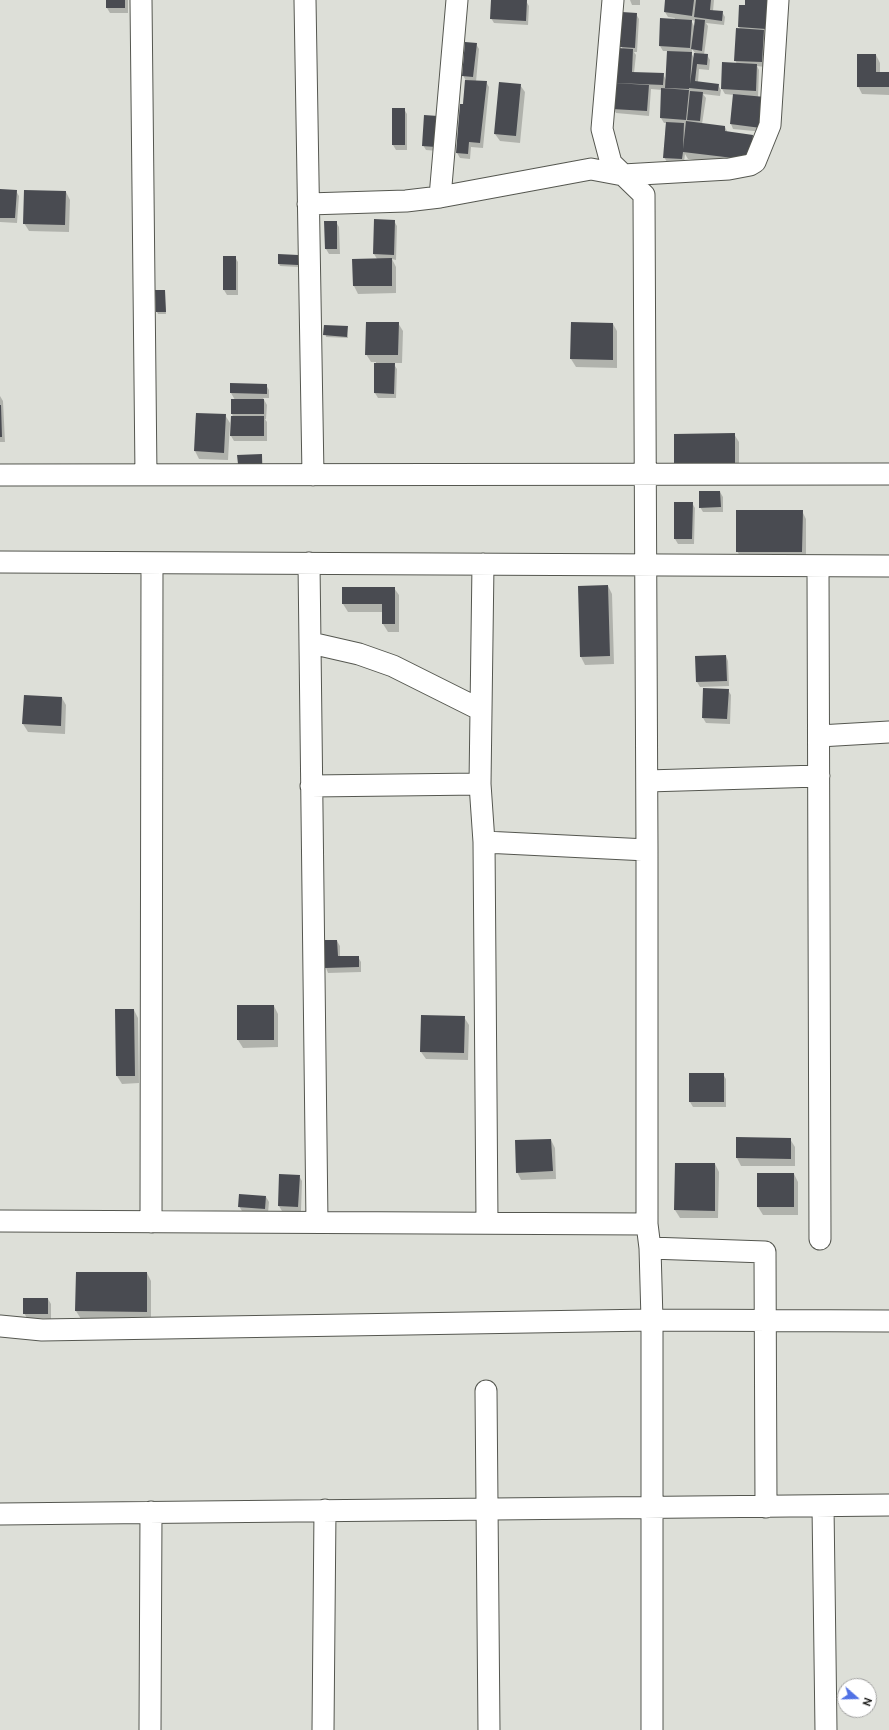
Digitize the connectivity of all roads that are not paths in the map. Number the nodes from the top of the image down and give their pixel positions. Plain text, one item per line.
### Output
1 (141, 0) edge
2 (306, 0) edge
3 (457, 0) edge
4 (613, 0) edge
5 (778, 0) edge
6 (623, 175) junction
7 (440, 197) junction
8 (308, 204) junction
9 (646, 474) junction
10 (889, 474) edge
11 (0, 475) edge
12 (146, 475) junction
13 (313, 475) junction
14 (0, 562) edge
15 (152, 563) junction
16 (309, 564) junction
17 (483, 564) junction
18 (647, 565) junction
19 (818, 566) junction
20 (889, 566) edge
21 (312, 643) junction
22 (480, 710) junction
23 (889, 732) edge
24 (819, 736) junction
25 (819, 776) junction
26 (647, 781) junction
27 (480, 784) junction
28 (311, 786) junction
29 (484, 842) junction
30 (647, 850) junction
31 (0, 1221) edge
32 (151, 1222) junction
33 (317, 1222) junction
34 (487, 1222) junction
35 (647, 1224) junction
36 (820, 1239) dead end
37 (650, 1248) junction
38 (652, 1320) junction
39 (766, 1320) junction
40 (889, 1321) edge
41 (0, 1326) edge
42 (486, 1391) dead end
43 (889, 1505) edge
44 (766, 1506) junction
45 (823, 1506) junction
46 (652, 1508) junction
47 (487, 1509) junction
48 (325, 1510) junction
49 (151, 1512) junction
50 (0, 1514) edge
51 (150, 1730) edge
52 (323, 1730) edge
53 (489, 1730) edge
54 (652, 1730) edge
55 (826, 1730) edge

1 - 12 street
2 - 8 street
3 - 7 street
4 - 6 street
5 - 6 street
6 - 7 street
6 - 9 street
7 - 8 street
8 - 13 street
9 - 10 street
9 - 13 street
9 - 18 street
11 - 12 street
12 - 13 street
14 - 15 street
15 - 16 street
15 - 32 street
16 - 17 street
16 - 21 street
17 - 18 street
17 - 22 street
18 - 19 street
18 - 26 street
19 - 20 street
19 - 24 street
21 - 22 street
21 - 28 street
22 - 27 street
23 - 24 street
24 - 25 street
25 - 26 street
25 - 36 street
26 - 30 street
27 - 28 street
27 - 29 street
28 - 33 street
29 - 30 street
29 - 34 street
30 - 35 street
31 - 32 street
32 - 33 street
33 - 34 street
34 - 35 street
35 - 37 street
37 - 38 street
37 - 39 street
38 - 39 street
38 - 41 street
38 - 46 street
39 - 40 street
39 - 44 street
42 - 47 street
43 - 45 street
44 - 45 street
44 - 46 street
45 - 55 street
46 - 47 street
46 - 54 street
47 - 48 street
47 - 53 street
48 - 49 street
48 - 52 street
49 - 50 street
49 - 51 street

